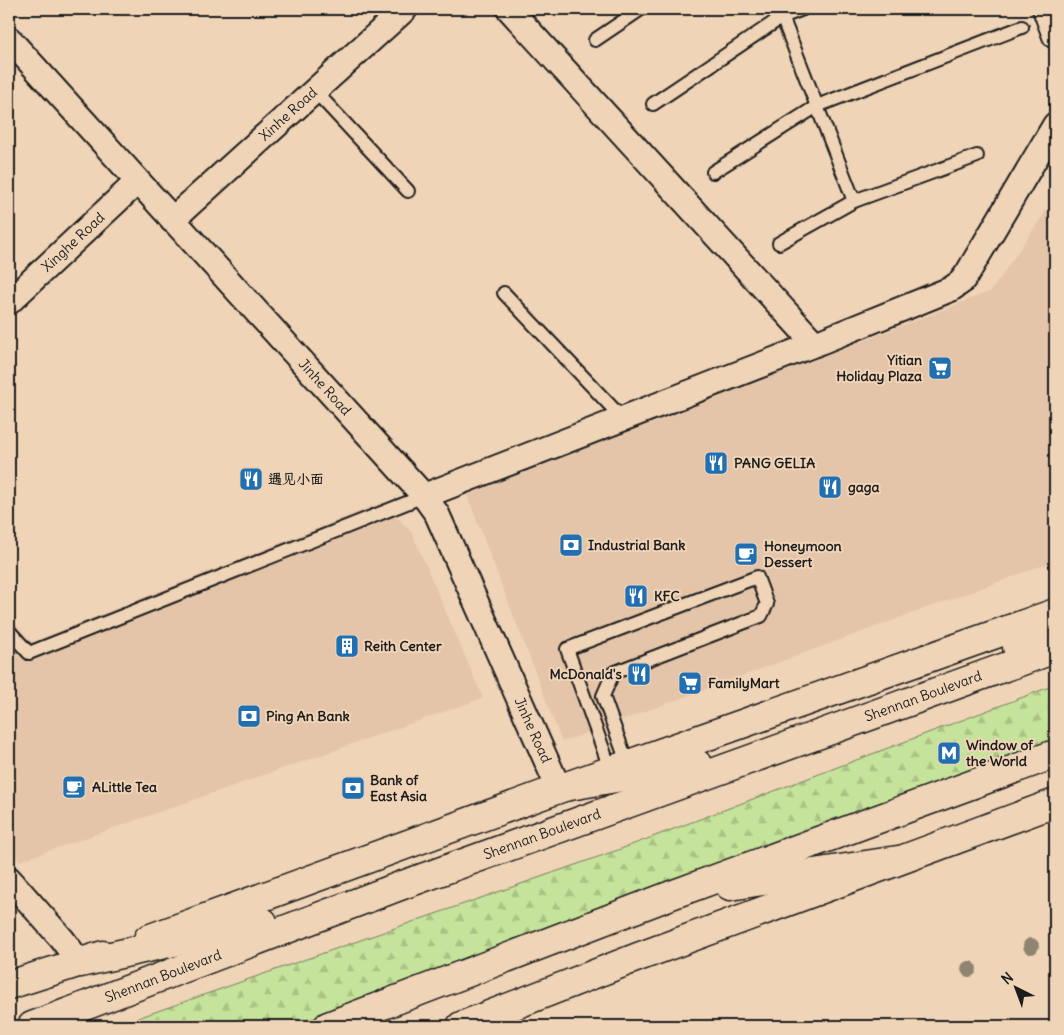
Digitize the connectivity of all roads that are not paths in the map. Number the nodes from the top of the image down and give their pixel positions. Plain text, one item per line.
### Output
1 (405, 9) edge
2 (509, 9) edge
3 (641, 9) edge
4 (803, 9) edge
5 (1045, 9) edge
6 (781, 13) edge
7 (1022, 27) dead end
8 (1055, 36) edge
9 (9, 39) edge
10 (595, 40) dead end
11 (314, 90) junction
12 (653, 104) dead end
13 (817, 106) junction
14 (1055, 125) edge
15 (977, 156) dead end
16 (713, 172) dead end
17 (137, 182) junction
18 (408, 191) dead end
19 (854, 201) junction
20 (172, 220) junction
21 (779, 243) dead end
22 (504, 293) dead end
23 (9, 302) edge
24 (816, 344) junction
25 (622, 418) junction
26 (424, 496) junction
27 (1055, 613) edge
28 (1055, 627) edge
29 (9, 631) edge
30 (1055, 649) edge
31 (932, 692) junction
32 (767, 752) junction
33 (1055, 754) edge
34 (620, 768) junction
35 (562, 788) junction
36 (1055, 803) edge
37 (898, 860) junction
38 (9, 879) edge
39 (400, 886) junction
40 (674, 894) junction
41 (80, 963) junction
42 (9, 986) edge
43 (32, 1026) edge
44 (328, 1026) edge
45 (461, 1026) edge

1 - 11 street, Xinhe Road
2 - 24 street
3 - 10 lane
4 - 6 lane
5 - 8 street
6 - 12 lane
6 - 13 lane
7 - 13 lane
9 - 17 street, Jinhe Road
11 - 18 lane
11 - 20 street, Xinhe Road
13 - 16 lane
13 - 19 lane
14 - 24 street
15 - 19 lane
17 - 20 street, Jinhe Road
17 - 23 street, Xinghe Road
19 - 21 lane
20 - 26 street, Jinhe Road
22 - 25 lane
24 - 25 street
25 - 26 street
26 - 29 lane
26 - 35 street, Jinhe Road
27 - 34 main road
28 - 31 main road
30 - 31 main road, Shennan Boulevard
31 - 32 main road, Shennan Boulevard
32 - 35 main road
32 - 39 main road, Shennan Boulevard
33 - 40 main road
34 - 34 lane
34 - 35 main road
35 - 41 main road
36 - 37 main road
37 - 40 main road
37 - 45 main road
38 - 41 street
39 - 41 main road
39 - 43 main road, Shennan Boulevard
40 - 44 main road
41 - 42 main road

